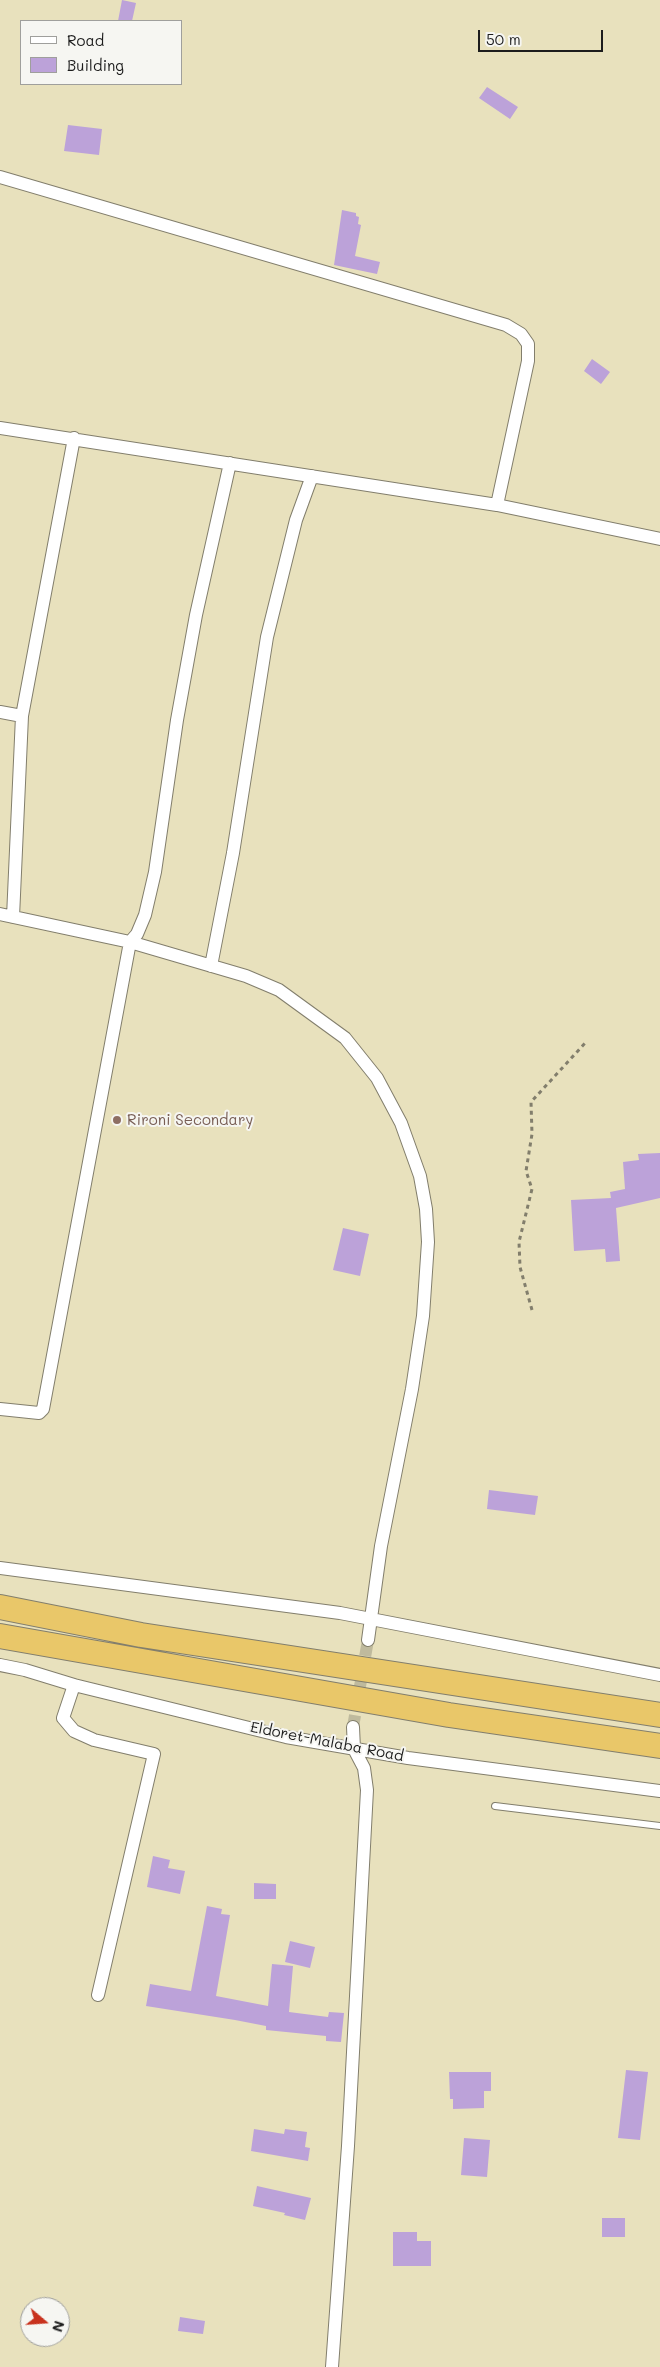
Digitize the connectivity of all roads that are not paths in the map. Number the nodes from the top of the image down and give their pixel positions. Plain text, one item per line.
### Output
1 (0, 177) edge
2 (0, 428) edge
3 (74, 438) junction
4 (230, 463) junction
5 (312, 476) junction
6 (497, 505) junction
7 (660, 539) edge
8 (0, 712) edge
9 (22, 716) junction
10 (6, 915) edge
11 (130, 942) junction
12 (211, 966) junction
13 (0, 1409) edge
14 (0, 1568) edge
15 (0, 1607) edge
16 (370, 1618) junction
17 (0, 1636) edge
18 (368, 1640) tunnel mouth
19 (0, 1665) edge
20 (660, 1675) edge
21 (74, 1685) junction
22 (653, 1711) edge
23 (353, 1727) tunnel mouth
24 (660, 1746) edge
25 (354, 1749) junction
26 (660, 1791) edge
27 (495, 1806) dead end
28 (660, 1826) edge
29 (98, 1995) dead end
30 (332, 2367) edge

1 - 6 street
2 - 3 street
3 - 4 street
3 - 9 street
4 - 5 street
4 - 11 street
5 - 6 street
5 - 12 street
6 - 7 street
8 - 9 street
9 - 10 street
10 - 11 street
11 - 12 street
11 - 13 street
12 - 16 street
14 - 16 street
15 - 22 highway
16 - 18 street
16 - 20 street
17 - 24 highway
19 - 21 street, Eldoret-Malaba Road
21 - 25 street, Eldoret-Malaba Road
21 - 29 street
23 - 25 street
25 - 26 street, Eldoret-Malaba Road
25 - 30 street
27 - 28 lane

